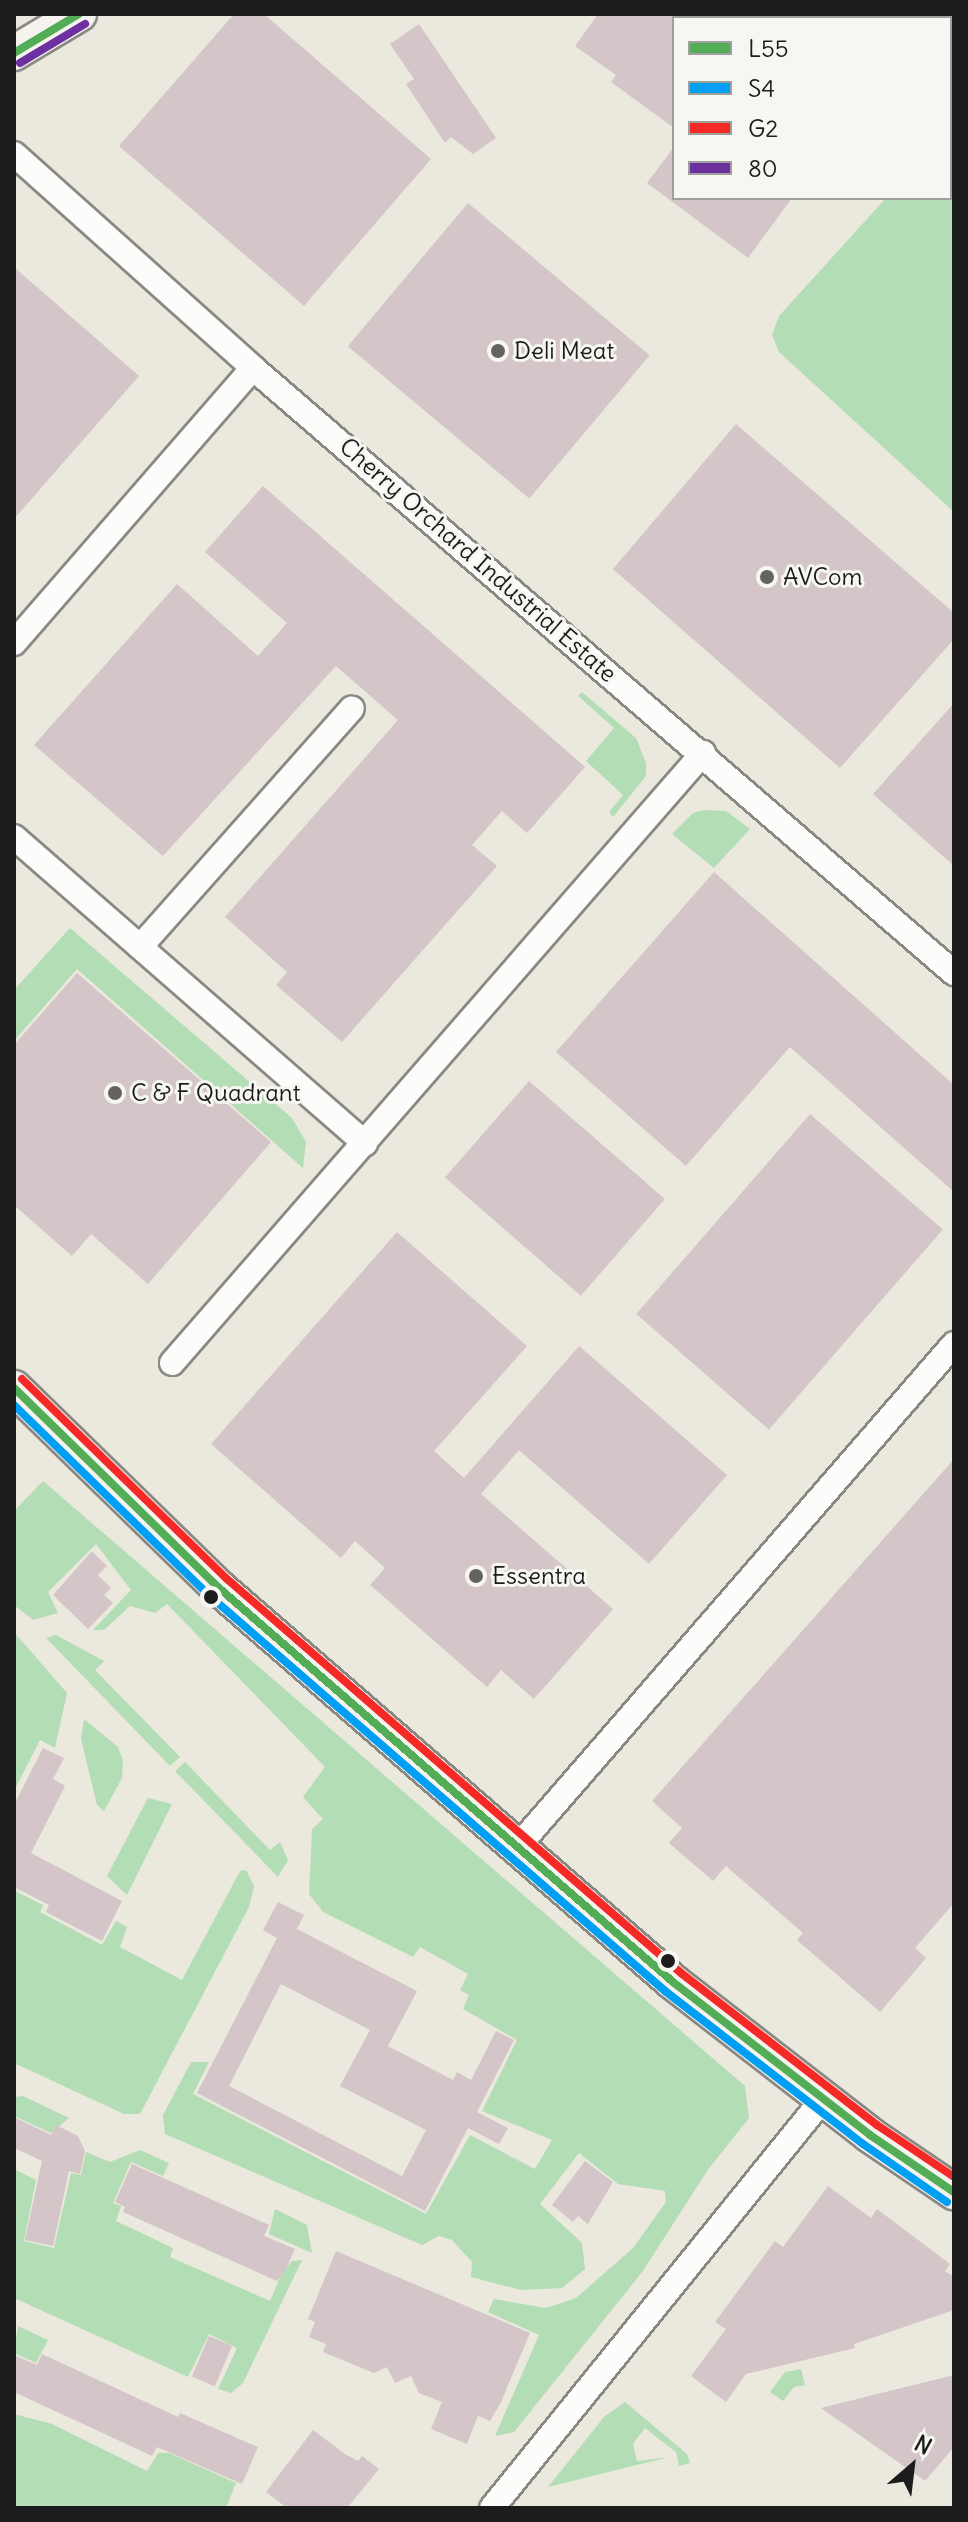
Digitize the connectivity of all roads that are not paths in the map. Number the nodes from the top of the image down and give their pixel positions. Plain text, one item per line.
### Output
1 (79, 14) edge
2 (15, 53) edge
3 (14, 153) edge
4 (253, 368) junction
5 (14, 643) edge
6 (352, 708) dead end
7 (703, 753) junction
8 (14, 837) edge
9 (140, 947) junction
10 (954, 973) edge
11 (365, 1143) junction
12 (954, 1344) edge
13 (172, 1363) dead end
14 (14, 1388) edge
15 (520, 1844) junction
16 (823, 2099) junction
17 (954, 2192) edge
18 (492, 2508) edge

1 - 2 main road
3 - 4 street, Cherry Orchard Industrial Estate
4 - 5 street
4 - 7 street, Cherry Orchard Industrial Estate
6 - 9 street
7 - 10 street, Cherry Orchard Industrial Estate
7 - 11 street
8 - 9 street
9 - 11 street
11 - 13 street
12 - 15 street
14 - 15 main road
15 - 16 main road
16 - 17 main road
16 - 18 street

